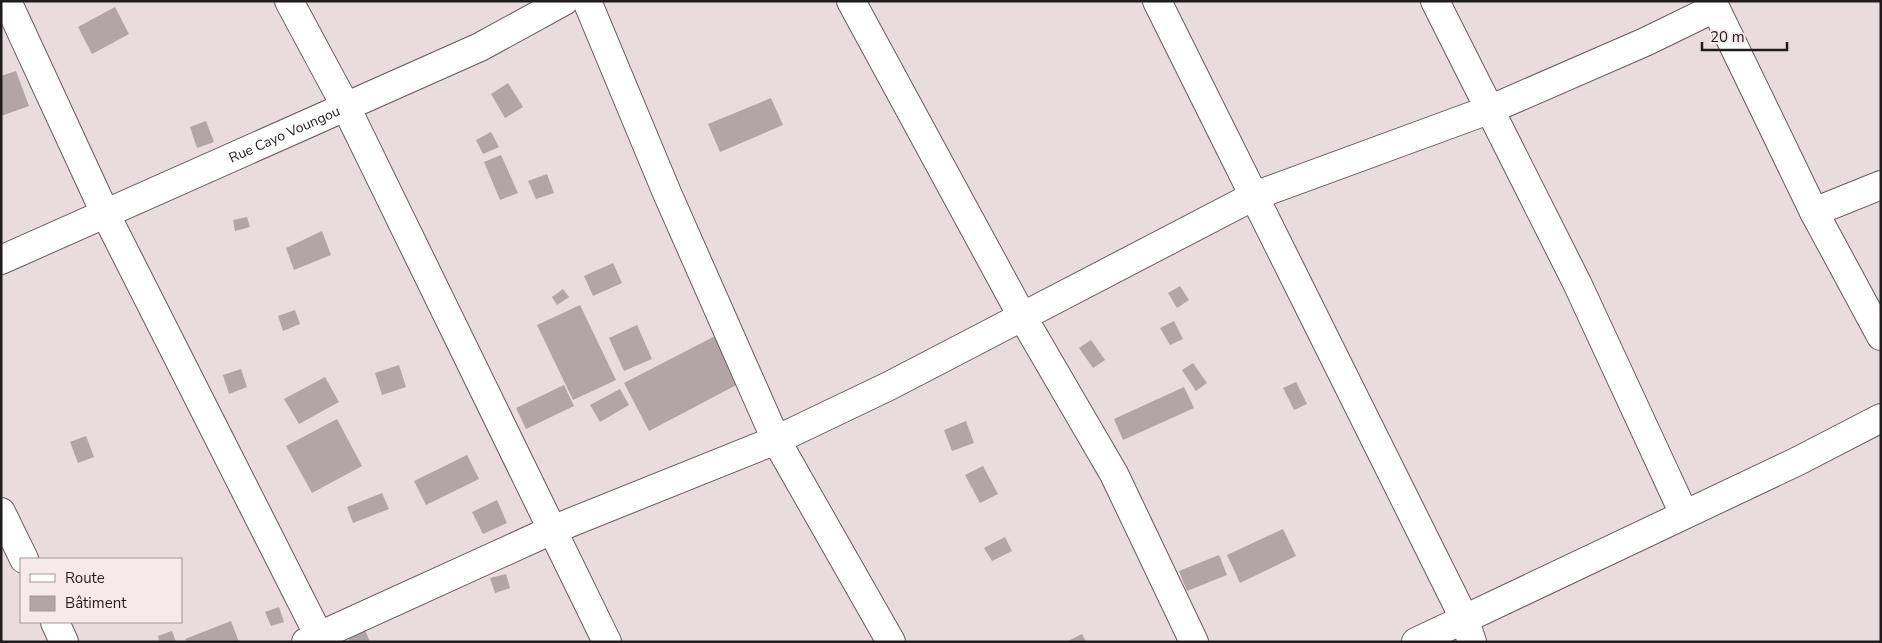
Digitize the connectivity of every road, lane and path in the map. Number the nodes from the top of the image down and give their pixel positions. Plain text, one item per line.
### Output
1 (7, 1) edge
2 (289, 1) edge
3 (564, 1) edge
4 (587, 1) edge
5 (851, 1) edge
6 (1157, 1) edge
7 (1435, 1) edge
8 (1713, 5) edge
9 (346, 107) junction
10 (1491, 109) junction
11 (1881, 185) edge
12 (1254, 196) junction
13 (1814, 212) junction
14 (106, 213) junction
15 (1, 260) edge
16 (1022, 316) junction
17 (1881, 336) edge
18 (1881, 418) edge
19 (776, 440) junction
20 (1, 512) edge
21 (1684, 514) junction
22 (552, 530) junction
23 (24, 558) edge
24 (55, 623) edge
25 (1468, 630) edge
26 (315, 639) edge
27 (64, 642) edge
28 (607, 642) edge
29 (891, 642) edge
30 (1194, 642) edge
31 (1416, 642) edge

1 - 14 street
2 - 9 street
3 - 9 street, Rue Cayo Voungou
4 - 19 street
5 - 16 street
6 - 12 street
7 - 10 street
8 - 10 street
8 - 13 street
9 - 14 street, Rue Cayo Voungou
9 - 22 street
10 - 12 street
10 - 21 street
11 - 13 street
12 - 16 street
12 - 25 street
13 - 17 street
14 - 15 street, Rue Cayo Voungou
14 - 26 street
16 - 19 street
16 - 30 street
18 - 21 street
19 - 22 street
19 - 29 street
20 - 23 street
21 - 25 street
22 - 26 street
22 - 28 street
24 - 27 street
25 - 31 street

